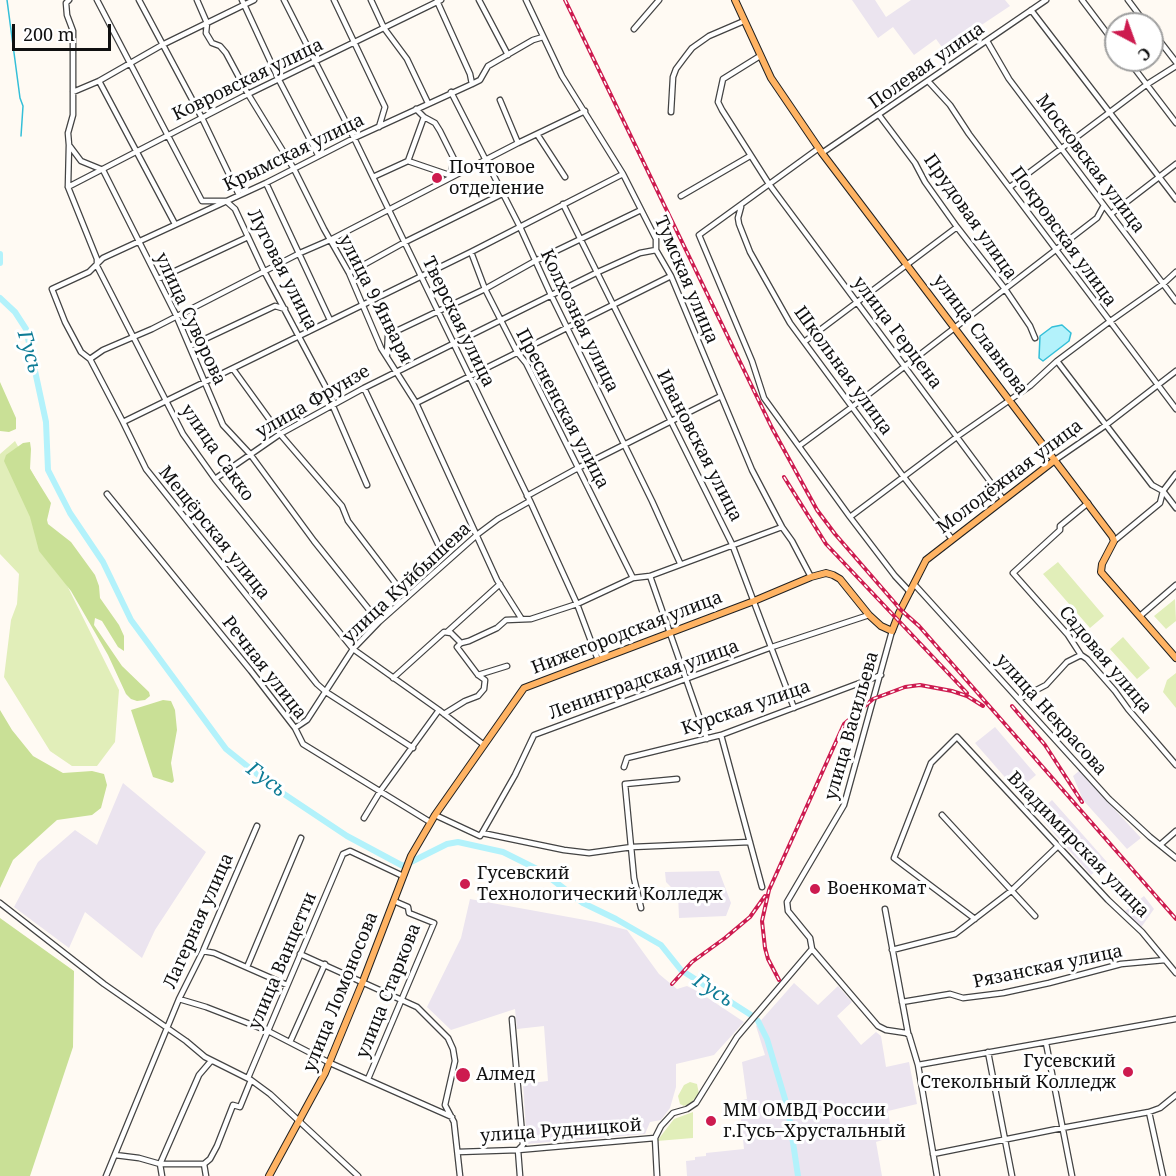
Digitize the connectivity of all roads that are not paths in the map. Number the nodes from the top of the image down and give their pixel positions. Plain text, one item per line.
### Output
1 (69, 0) edge
2 (97, 0) edge
3 (139, 0) edge
4 (197, 0) edge
5 (254, 0) edge
6 (284, 0) edge
7 (334, 0) edge
8 (371, 0) edge
9 (479, 0) edge
10 (525, 0) edge
11 (659, 0) edge
12 (735, 0) edge
13 (1046, 0) edge
14 (1082, 0) edge
15 (438, 1) edge
16 (243, 3) edge
17 (1031, 10) junction
18 (744, 21) junction
19 (207, 23) junction
20 (384, 28) junction
21 (634, 29) dead end
22 (1104, 29) edge
23 (543, 37) junction
24 (987, 41) junction
25 (355, 43) junction
26 (162, 45) junction
27 (1164, 48) edge
28 (508, 55) junction
29 (760, 56) junction
30 (316, 62) junction
31 (131, 64) junction
32 (1176, 64) edge
33 (1137, 72) edge
34 (279, 80) junction
35 (99, 81) junction
36 (928, 81) junction
37 (472, 84) junction
38 (1146, 85) junction
39 (73, 92) junction
40 (451, 92) junction
41 (248, 94) junction
42 (500, 100) dead end
43 (428, 103) junction
44 (416, 109) junction
45 (585, 111) junction
46 (671, 112) dead end
47 (1109, 113) junction
48 (879, 115) junction
49 (424, 117) junction
50 (202, 118) junction
51 (1176, 123) edge
52 (379, 127) junction
53 (537, 134) junction
54 (168, 135) junction
55 (354, 138) junction
56 (518, 143) junction
57 (69, 145) junction
58 (1060, 148) junction
59 (821, 151) junction
60 (137, 152) junction
61 (318, 155) junction
62 (750, 156) junction
63 (485, 160) junction
64 (408, 161) junction
65 (1176, 164) edge
66 (294, 169) junction
67 (103, 170) junction
68 (622, 174) junction
69 (452, 176) junction
70 (373, 177) junction
71 (565, 177) dead end
72 (1160, 177) junction
73 (266, 183) junction
74 (770, 184) junction
75 (68, 187) junction
76 (1010, 187) junction
77 (502, 194) junction
78 (239, 195) junction
79 (681, 196) dead end
80 (1176, 199) edge
81 (226, 201) junction
82 (563, 204) junction
83 (742, 206) junction
84 (1103, 207) junction
85 (388, 210) junction
86 (641, 210) junction
87 (1111, 214) junction
88 (175, 224) junction
89 (520, 227) junction
90 (957, 227) junction
91 (248, 237) junction
92 (581, 239) junction
93 (330, 240) junction
94 (138, 242) junction
95 (405, 242) junction
96 (656, 250) junction
97 (1056, 250) junction
98 (471, 252) junction
99 (300, 253) junction
100 (535, 261) junction
101 (908, 265) junction
102 (97, 266) junction
103 (264, 271) junction
104 (598, 272) junction
105 (1176, 272) edge
106 (350, 273) junction
107 (420, 276) junction
108 (671, 276) junction
109 (158, 279) junction
110 (1163, 284) junction
111 (52, 289) joint
112 (1005, 289) junction
113 (485, 290) junction
114 (551, 295) junction
115 (1176, 301) edge
116 (856, 302) junction
117 (363, 303) junction
118 (613, 305) junction
119 (285, 309) junction
120 (438, 311) junction
121 (176, 315) junction
122 (330, 320) junction
123 (501, 320) junction
124 (1109, 322) junction
125 (956, 328) junction
126 (567, 329) junction
127 (299, 335) junction
128 (132, 337) junction
129 (1035, 338) dead end
130 (804, 342) junction
131 (452, 343) junction
132 (190, 346) junction
133 (517, 352) junction
134 (388, 358) junction
135 (90, 359) junction
136 (1057, 361) junction
137 (906, 366) junction
138 (233, 369) junction
139 (396, 371) junction
140 (1176, 371) edge
141 (468, 376) junction
142 (205, 381) junction
143 (1156, 386) junction
144 (364, 388) junction
145 (721, 396) junction
146 (1010, 399) junction
147 (165, 401) junction
148 (416, 403) junction
149 (332, 404) junction
150 (852, 407) junction
151 (1176, 410) edge
152 (671, 420) junction
153 (123, 422) junction
154 (1106, 425) junction
155 (280, 434) junction
156 (958, 436) junction
157 (625, 445) junction
158 (799, 446) junction
159 (250, 454) junction
160 (1055, 460) junction
161 (578, 468) junction
162 (1176, 474) edge
163 (903, 477) junction
164 (215, 479) junction
165 (368, 485) dead end
166 (1163, 491) junction
167 (107, 494) dead end
168 (528, 499) junction
169 (1004, 499) junction
170 (1088, 503) junction
171 (1176, 508) edge
172 (850, 517) junction
173 (782, 527) junction
174 (478, 534) junction
175 (1113, 538) junction
176 (952, 539) junction
177 (438, 544) dead end
178 (732, 544) junction
179 (680, 563) junction
180 (650, 576) junction
181 (811, 577) junction
182 (633, 578) junction
183 (500, 584) junction
184 (914, 584) junction
185 (1176, 585) edge
186 (910, 592) junction
187 (406, 597) junction
188 (754, 601) junction
189 (578, 604) junction
190 (869, 615) junction
191 (1140, 616) junction
192 (521, 618) junction
193 (379, 622) junction
194 (892, 631) junction
195 (447, 632) junction
196 (671, 633) junction
197 (460, 643) junction
198 (772, 647) junction
199 (353, 649) junction
200 (1081, 655) junction
201 (1176, 658) edge
202 (598, 660) junction
203 (507, 666) dead end
204 (478, 675) junction
205 (881, 675) junction
206 (393, 678) junction
207 (687, 678) junction
208 (326, 692) junction
209 (1019, 699) junction
210 (794, 708) junction
211 (439, 710) junction
212 (444, 714) junction
213 (295, 728) junction
214 (721, 735) junction
215 (707, 739) junction
216 (484, 746) junction
217 (413, 748) junction
218 (1176, 765) edge
219 (624, 767) dead end
220 (677, 780) dead end
221 (381, 790) junction
222 (435, 814) junction
223 (942, 815) dead end
224 (364, 818) dead end
225 (430, 822) junction
226 (257, 826) dead end
227 (1176, 831) edge
228 (482, 833) junction
229 (301, 838) dead end
230 (750, 842) junction
231 (1160, 844) junction
232 (1058, 846) junction
233 (632, 847) junction
234 (1176, 858) edge
235 (404, 873) junction
236 (762, 887) dead end
237 (1011, 891) junction
238 (394, 901) junction
239 (0, 903) edge
240 (641, 908) dead end
241 (885, 909) dead end
242 (1035, 916) dead end
243 (975, 919) junction
244 (812, 949) junction
245 (892, 950) junction
246 (203, 951) junction
247 (300, 954) junction
248 (1165, 960) junction
249 (325, 964) junction
250 (246, 967) junction
251 (1176, 973) edge
252 (363, 981) junction
253 (288, 985) junction
254 (179, 999) junction
255 (402, 999) junction
256 (902, 1002) junction
257 (512, 1019) dead end
258 (1176, 1019) edge
259 (167, 1028) junction
260 (268, 1031) junction
261 (909, 1035) junction
262 (290, 1042) junction
263 (1046, 1042) junction
264 (988, 1052) junction
265 (211, 1061) junction
266 (330, 1063) junction
267 (918, 1065) junction
268 (249, 1079) junction
269 (368, 1079) junction
270 (1176, 1095) edge
271 (1149, 1112) junction
272 (452, 1117) junction
273 (299, 1123) junction
274 (1062, 1128) junction
275 (655, 1138) junction
276 (1004, 1140) junction
277 (519, 1150) junction
278 (458, 1152) junction
279 (115, 1155) junction
280 (933, 1155) junction
281 (160, 1164) junction
282 (204, 1164) junction
283 (109, 1170) junction
284 (106, 1176) edge
285 (113, 1176) edge
286 (162, 1176) edge
287 (206, 1176) edge
288 (269, 1176) edge
289 (358, 1176) edge
290 (460, 1176) edge
291 (520, 1176) edge
292 (657, 1176) edge
293 (937, 1176) edge
294 (1012, 1176) edge
295 (1072, 1176) edge
296 (1162, 1176) edge

1 - 39 street
2 - 31 street, Луговая улица
3 - 26 street
4 - 19 street, улица 9 Января
5 - 16 street
6 - 30 street, Тверская улица
7 - 25 street
8 - 20 street
9 - 28 street
10 - 23 street, Тумская улица
11 - 21 street
12 - 18 main road, улица Славнова
13 - 17 street, Полевая улица
14 - 22 street
15 - 20 street, Ковровская улица
15 - 37 street
16 - 19 street
16 - 34 street
17 - 24 street, Полевая улица
17 - 47 street
18 - 29 main road, улица Славнова
18 - 46 street
19 - 26 street
19 - 41 street, улица 9 Января
20 - 25 street, Ковровская улица
20 - 43 street
23 - 28 street, Крымская улица
23 - 45 street, Тумская улица
24 - 36 street, Полевая улица
24 - 58 street, Московская улица
25 - 30 street, Ковровская улица
25 - 52 street
26 - 31 street
26 - 50 street
27 - 32 street
28 - 37 street, Крымская улица
29 - 59 main road, улица Славнова
29 - 62 street, улица Герцена
30 - 34 street, Ковровская улица
30 - 55 street, Тверская улица
31 - 35 street
31 - 54 street, Луговая улица
32 - 38 street
33 - 38 street
34 - 41 street, Ковровская улица
34 - 61 street
35 - 39 street
35 - 60 street
36 - 48 street, Полевая улица
36 - 76 street, Покровская улица
37 - 40 street, Крымская улица
38 - 47 street
38 - 51 street
39 - 57 street
40 - 43 street, Крымская улица
40 - 63 street, Колхозная улица
41 - 50 street, Ковровская улица
41 - 66 street, улица 9 Января
42 - 56 street
43 - 44 street, Крымская улица
44 - 49 street
44 - 52 street, Крымская улица
45 - 53 street
45 - 68 street, Тумская улица
47 - 58 street
47 - 72 street
48 - 59 street, Полевая улица
48 - 90 street, Прудовая улица
49 - 64 street
49 - 69 street
50 - 54 street, Ковровская улица
50 - 78 street
52 - 55 street, Крымская улица
53 - 56 street
53 - 71 street
54 - 60 street, Ковровская улица
54 - 81 street, Луговая улица
55 - 61 street, Крымская улица
55 - 70 street, Тверская улица
56 - 63 street
57 - 67 street
57 - 75 street, улица Сакко
58 - 76 street
58 - 84 street, Московская улица
59 - 74 street, Полевая улица
59 - 101 main road, улица Славнова
60 - 67 street, Ковровская улица
60 - 88 street
61 - 66 street, Крымская улица
62 - 74 street, улица Герцена
62 - 79 street
63 - 69 street
63 - 77 street, Колхозная улица
64 - 69 street
64 - 70 street
65 - 72 street
66 - 73 street, Крымская улица
66 - 93 street, улица 9 Января
67 - 75 street, Ковровская улица
67 - 94 street, улица Суворова
68 - 82 street
68 - 86 street, Тумская улица
69 - 85 street
70 - 85 street, Тверская улица
72 - 80 street
72 - 87 street
73 - 78 street, Крымская улица
73 - 99 street
74 - 83 street, Полевая улица
74 - 116 street, улица Герцена
75 - 102 street, улица Сакко
76 - 97 street, Покровская улица
77 - 89 street, Колхозная улица
77 - 95 street
78 - 81 street, Крымская улица
81 - 88 street, Крымская улица
81 - 91 street, Луговая улица
82 - 89 street
82 - 92 street, Ивановская улица
83 - 130 street, Школьная улица
83 - 158 street, Полевая улица
84 - 87 street, Московская улица
84 - 97 street
85 - 93 street
85 - 95 street, Тверская улица
86 - 92 street
86 - 96 street, Тумская улица
87 - 110 street, Московская улица
88 - 94 street, Крымская улица
89 - 98 street
89 - 100 street, Колхозная улица
90 - 101 street
90 - 112 street, Прудовая улица
91 - 103 street, Луговая улица
91 - 109 street
92 - 100 street
92 - 104 street, Ивановская улица
93 - 99 street
93 - 106 street, улица 9 Января
94 - 102 street, Крымская улица
94 - 109 street, улица Суворова
95 - 106 street
95 - 107 street, Тверская улица
96 - 104 street, улица Фрунзе
96 - 108 street, Тумская улица
97 - 112 street
97 - 124 street, Покровская улица
98 - 107 street
98 - 113 street, Пресненская улица
99 - 103 street
99 - 122 street
100 - 113 street
100 - 114 street, Колхозная улица
101 - 116 street
101 - 125 main road, улица Славнова
102 - 111 street, Крымская улица
102 - 128 street, улица Сакко
103 - 119 street, Луговая улица
103 - 121 street
104 - 114 street, улица Фрунзе
104 - 118 street, Ивановская улица
105 - 110 street
106 - 117 street, улица 9 Января
107 - 117 street
107 - 120 street, Тверская улица
108 - 118 street
108 - 145 street, Тумская улица
109 - 121 street, улица Суворова
110 - 115 street, Московская улица
110 - 124 street
111 - 135 street, Мещёрская улица
112 - 125 street
112 - 129 street, Прудовая улица
113 - 120 street
113 - 123 street, Пресненская улица
114 - 123 street, улица Фрунзе
114 - 126 street, Колхозная улица
116 - 130 street
116 - 137 street, улица Герцена
117 - 122 street
117 - 134 street, улица 9 Января
118 - 126 street
118 - 152 street, Ивановская улица
119 - 127 street, Луговая улица
119 - 132 street
120 - 131 street, Тверская улица
120 - 134 street
121 - 128 street
121 - 132 street, улица Суворова
122 - 127 street
123 - 131 street, улица Фрунзе
123 - 133 street, Пресненская улица
124 - 136 street
124 - 143 street, Покровская улица
125 - 137 street
125 - 146 main road, улица Славнова
126 - 133 street
126 - 157 street, Колхозная улица
127 - 138 street
127 - 149 street, Луговая улица
128 - 135 street
128 - 147 street, улица Сакко
130 - 150 street, Школьная улица
131 - 139 street, улица Фрунзе
131 - 141 street, Тверская улица
132 - 142 street, улица Суворова
133 - 141 street
133 - 161 street, Пресненская улица
134 - 139 street, улица 9 Января
135 - 153 street, Мещёрская улица
136 - 146 street
136 - 154 street
137 - 150 street
137 - 156 street, улица Герцена
138 - 142 street
138 - 155 street
139 - 144 street, улица Фрунзе
139 - 148 street, улица 9 Января
140 - 143 street, Молодёжная улица
141 - 148 street
141 - 168 street, Тверская улица
142 - 147 street
142 - 159 street, улица Суворова
143 - 151 street, Покровская улица
143 - 154 street, Молодёжная улица
144 - 149 street, улица Фрунзе
144 - 177 street
145 - 152 street, улица Куйбышева
145 - 173 street, Тумская улица
146 - 156 street
146 - 160 main road, улица Славнова
147 - 153 street
147 - 164 street, улица Сакко
148 - 174 street, улица 9 Января
149 - 155 street, улица Фрунзе
149 - 165 street, Луговая улица
150 - 158 street
150 - 163 street, Школьная улица
152 - 157 street, улица Куйбышева
152 - 178 street, Ивановская улица
153 - 208 street, Мещёрская улица
154 - 160 street, Молодёжная улица
154 - 166 street
155 - 159 street, улица Фрунзе
155 - 187 street
156 - 163 street
156 - 169 street, улица Герцена
157 - 161 street, улица Куйбышева
157 - 179 street, Колхозная улица
158 - 172 street
159 - 164 street, улица Фрунзе
159 - 193 street, улица Суворова
160 - 169 main road, Молодёжная улица
160 - 170 main road, улица Славнова
161 - 168 street, улица Куйбышева
161 - 182 street, Пресненская улица
162 - 166 street
163 - 172 street
163 - 176 street, Школьная улица
164 - 199 street, улица Сакко
166 - 171 street
166 - 175 street
167 - 213 street, Речная улица
168 - 174 street, улица Куйбышева
168 - 189 street, Тверская улица
169 - 176 main road, Молодёжная улица
170 - 175 main road, улица Славнова
170 - 200 street, Садовая улица
172 - 186 street
173 - 178 street
173 - 181 street, Тумская улица
174 - 183 street, улица 9 Января
174 - 187 street, улица Куйбышева
175 - 191 main road
176 - 184 main road, Молодёжная улица
178 - 179 street
178 - 188 street, Ивановская улица
179 - 180 street
180 - 182 street
180 - 196 street
181 - 188 main road, Нижегородская улица
181 - 190 main road, Нижегородская улица
182 - 189 street
183 - 192 street, улица 9 Января
183 - 195 street
184 - 186 main road, Молодёжная улица
184 - 209 street, улица Некрасова
185 - 191 street
186 - 194 main road, Молодёжная улица
187 - 193 street, улица Куйбышева
188 - 196 main road, Нижегородская улица
188 - 198 street, Ивановская улица
189 - 192 street
189 - 202 street, Тверская улица
190 - 194 main road, Нижегородская улица
190 - 198 street, Ленинградская улица
191 - 201 main road
192 - 197 street
193 - 199 street, улица Куйбышева
194 - 205 street, улица Васильева
195 - 197 street
195 - 206 street
196 - 202 main road, Нижегородская улица
196 - 207 street
197 - 204 street
198 - 207 street, Ленинградская улица
198 - 210 street, Ивановская улица
199 - 206 street, улица Сакко
199 - 208 street, улица Куйбышева
200 - 209 street
200 - 218 street, Садовая улица
202 - 216 main road, Нижегородская улица
203 - 204 street
204 - 212 street
205 - 210 street, Курская улица
205 - 244 street, улица Васильева
206 - 211 street, улица Сакко
207 - 215 street
207 - 228 street, Ленинградская улица
208 - 213 street, улица Куйбышева
208 - 217 street, Мещёрская улица
209 - 231 street, улица Некрасова
210 - 214 street, Курская улица
211 - 212 street, улица Сакко
211 - 217 street
212 - 216 street, улица Сакко
213 - 221 street, Речная улица
214 - 215 street, Курская улица
214 - 230 street
215 - 219 street, Курская улица
216 - 222 main road, Нижегородская улица
217 - 221 street
220 - 233 street
221 - 224 street
221 - 225 street, Речная улица
222 - 225 main road, Нижегородская улица
222 - 228 street
223 - 237 street
225 - 235 main road, Нижегородская улица
226 - 246 street, Лагерная улица
227 - 231 street
228 - 233 street
229 - 250 street
230 - 233 street
230 - 236 street
231 - 234 street, улица Некрасова
232 - 237 street
232 - 243 street, Владимирская улица
232 - 248 street, Владимирская улица
233 - 240 street
235 - 238 main road, улица Ломоносова
235 - 247 street, улица Ванцетти
237 - 242 street
237 - 243 street
238 - 252 main road, улица Ломоносова
238 - 255 street, улица Старкова
239 - 259 street
241 - 245 street
243 - 245 street
244 - 261 street
244 - 275 street, улица Рудницкой
245 - 256 street
246 - 250 street
246 - 254 street, Лагерная улица
247 - 249 street
247 - 253 street, улица Ванцетти
248 - 251 street, Владимирская улица
248 - 256 street, Рязанская улица
249 - 252 street
249 - 262 street
250 - 253 street
252 - 255 street
252 - 266 main road, улица Ломоносова
253 - 260 street, улица Ванцетти
254 - 259 street, Лагерная улица
254 - 260 street
255 - 269 street, улица Старкова
255 - 272 street
256 - 261 street
257 - 277 street
258 - 263 street
259 - 265 street
259 - 279 street, Лагерная улица
260 - 262 street
260 - 268 street, улица Ванцетти
261 - 267 street
262 - 266 street
263 - 264 street
263 - 274 street
264 - 267 street
264 - 276 street
265 - 268 street
265 - 281 street
266 - 269 street
266 - 273 main road, улица Ломоносова
267 - 280 street
268 - 273 street
268 - 282 street, улица Ванцетти
269 - 272 street
270 - 271 street
271 - 274 street
271 - 296 street
272 - 278 street
273 - 288 main road, улица Ломоносова
273 - 289 street
274 - 276 street
274 - 295 street
275 - 277 street, улица Рудницкой
275 - 292 street
276 - 280 street
276 - 294 street
277 - 278 street, улица Рудницкой
277 - 291 street
278 - 290 street
279 - 281 street
279 - 283 street, Лагерная улица
280 - 293 street
281 - 282 street
281 - 286 street
282 - 287 street
283 - 284 street, Лагерная улица
283 - 285 street

